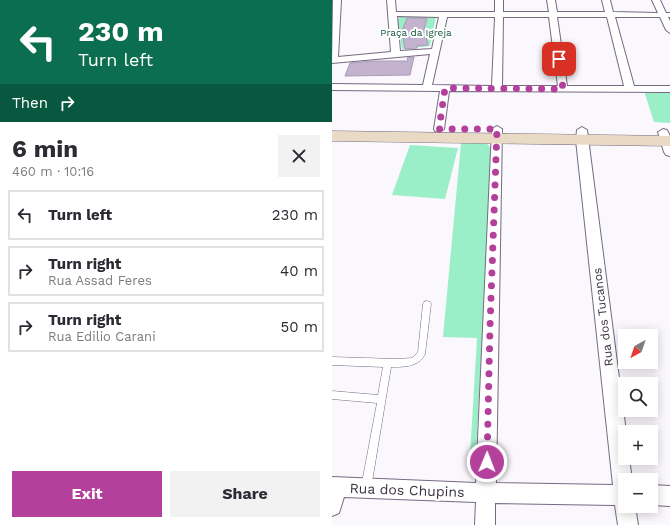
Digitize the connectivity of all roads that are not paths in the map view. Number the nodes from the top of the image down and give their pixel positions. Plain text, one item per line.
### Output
1 (337, 0) edge
2 (390, 0) edge
3 (499, 0) edge
4 (551, 0) edge
5 (606, 0) edge
6 (656, 0) edge
7 (392, 14) junction
8 (444, 14) junction
9 (499, 15) junction
10 (552, 15) junction
11 (609, 15) junction
12 (666, 15) edge
13 (670, 30) edge
14 (436, 51) junction
15 (396, 54) junction
16 (333, 60) edge
17 (332, 87) edge
18 (427, 88) junction
19 (445, 88) junction
20 (497, 89) junction
21 (563, 89) junction
22 (670, 89) edge
23 (630, 90) junction
24 (332, 127) edge
25 (439, 129) junction
26 (497, 134) junction
27 (582, 135) junction
28 (332, 136) edge
29 (668, 140) edge
30 (427, 304) dead end
31 (332, 361) edge
32 (388, 363) junction
33 (332, 394) edge
34 (382, 399) junction
35 (622, 473) edge
36 (334, 487) edge
37 (366, 488) junction
38 (487, 493) junction
39 (658, 495) edge
40 (670, 496) edge
41 (618, 500) edge
42 (332, 506) edge
43 (627, 513) edge
44 (485, 525) edge
45 (628, 525) edge

1 - 16 street
2 - 7 street
3 - 9 street
4 - 10 street
5 - 11 street
6 - 12 street
7 - 8 street
7 - 15 street
8 - 9 street
8 - 14 street
9 - 10 street
9 - 20 street
10 - 11 street
10 - 21 street
11 - 12 street
11 - 23 street
12 - 13 street
14 - 15 street
14 - 18 street
15 - 16 street
17 - 18 street
18 - 19 street
19 - 20 street
19 - 25 street
20 - 21 street
21 - 23 street
22 - 23 street
24 - 25 street
25 - 26 street
26 - 27 street
26 - 28 street
26 - 38 street
27 - 29 street
27 - 35 street, Rua dos Tucanos
30 - 32 lane
31 - 32 lane
32 - 34 lane
33 - 34 lane
34 - 37 lane
36 - 37 street, Rua dos Chupins
36 - 42 street
37 - 38 street, Rua dos Chupins
38 - 41 street, Rua dos Chupins
38 - 44 street
39 - 40 street
43 - 45 street, Rua dos Tucanos

